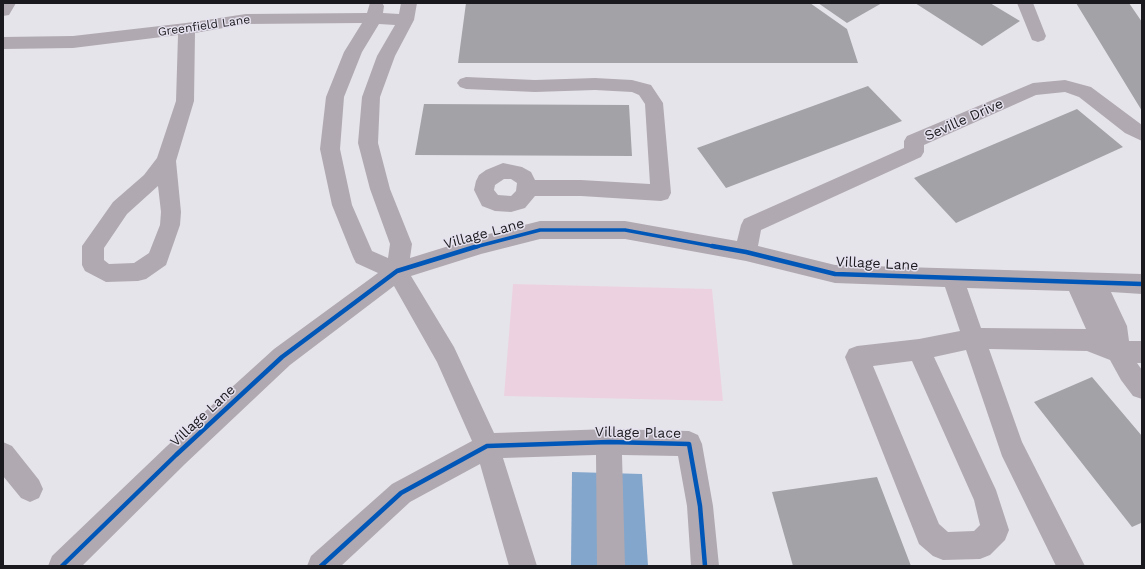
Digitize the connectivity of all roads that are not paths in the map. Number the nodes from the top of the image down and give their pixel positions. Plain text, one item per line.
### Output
1 (8, 3) edge
2 (1024, 3) edge
3 (375, 10) edge
4 (3, 11) edge
5 (247, 11) edge
6 (408, 12) edge
7 (186, 29) junction
8 (1038, 36) dead end
9 (3, 43) edge
10 (466, 83) dead end
11 (1142, 134) edge
12 (166, 161) junction
13 (527, 188) junction
14 (511, 204) junction
15 (516, 236) junction
16 (746, 252) junction
17 (397, 271) junction
18 (953, 278) junction
19 (1085, 282) junction
20 (1142, 284) edge
21 (974, 338) junction
22 (919, 350) junction
23 (1118, 352) junction
24 (1142, 352) edge
25 (1142, 388) edge
26 (609, 442) junction
27 (487, 446) junction
28 (3, 455) edge
29 (30, 489) dead end
30 (62, 566) edge
31 (321, 566) edge
32 (523, 566) edge
33 (611, 566) edge
34 (706, 566) edge
35 (1071, 566) edge

1 - 4 street
2 - 8 street
3 - 5 street, Greenfield Lane
3 - 6 street, Greenfield Lane
3 - 17 street
5 - 7 street, Greenfield Lane
6 - 17 street
7 - 9 street, Greenfield Lane
7 - 12 street
10 - 13 street
11 - 16 street, Seville Drive
12 - 12 street
13 - 14 street
13 - 14 street
14 - 15 street
15 - 16 street, Village Lane
15 - 17 street, Village Lane
16 - 18 street, Village Lane
17 - 27 street
17 - 30 street, Village Lane
18 - 19 street, Village Lane
18 - 21 street
19 - 20 street, Village Lane
19 - 23 street
21 - 22 street
21 - 23 street
21 - 35 street
22 - 22 street
23 - 24 street
23 - 25 street
26 - 27 street, Village Place
26 - 33 street
26 - 34 street, Village Place
27 - 31 street
27 - 32 street
28 - 29 street

